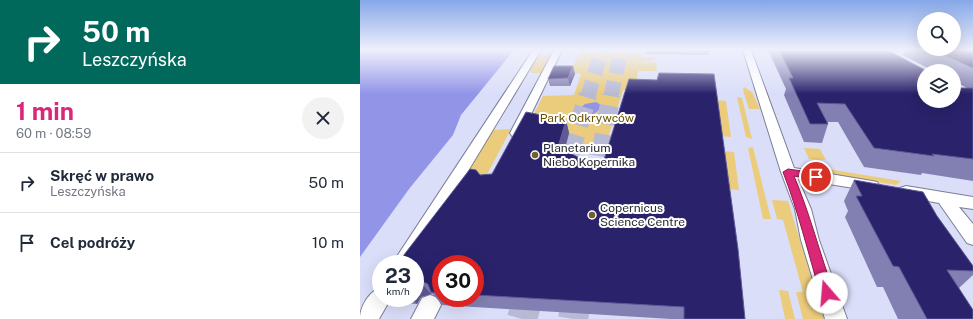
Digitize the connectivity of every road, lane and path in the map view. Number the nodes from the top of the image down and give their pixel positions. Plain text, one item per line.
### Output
1 (528, 65) edge
2 (550, 65) edge
3 (752, 65) edge
4 (511, 143) edge
5 (788, 172) junction
6 (944, 198) junction
7 (973, 203) edge
8 (973, 238) edge
9 (408, 255) edge
10 (375, 307) edge
11 (367, 319) edge
12 (836, 319) edge

1 - 9 street
2 - 4 street
3 - 5 street
5 - 6 street
5 - 12 street
6 - 7 street
6 - 8 street
10 - 11 street

